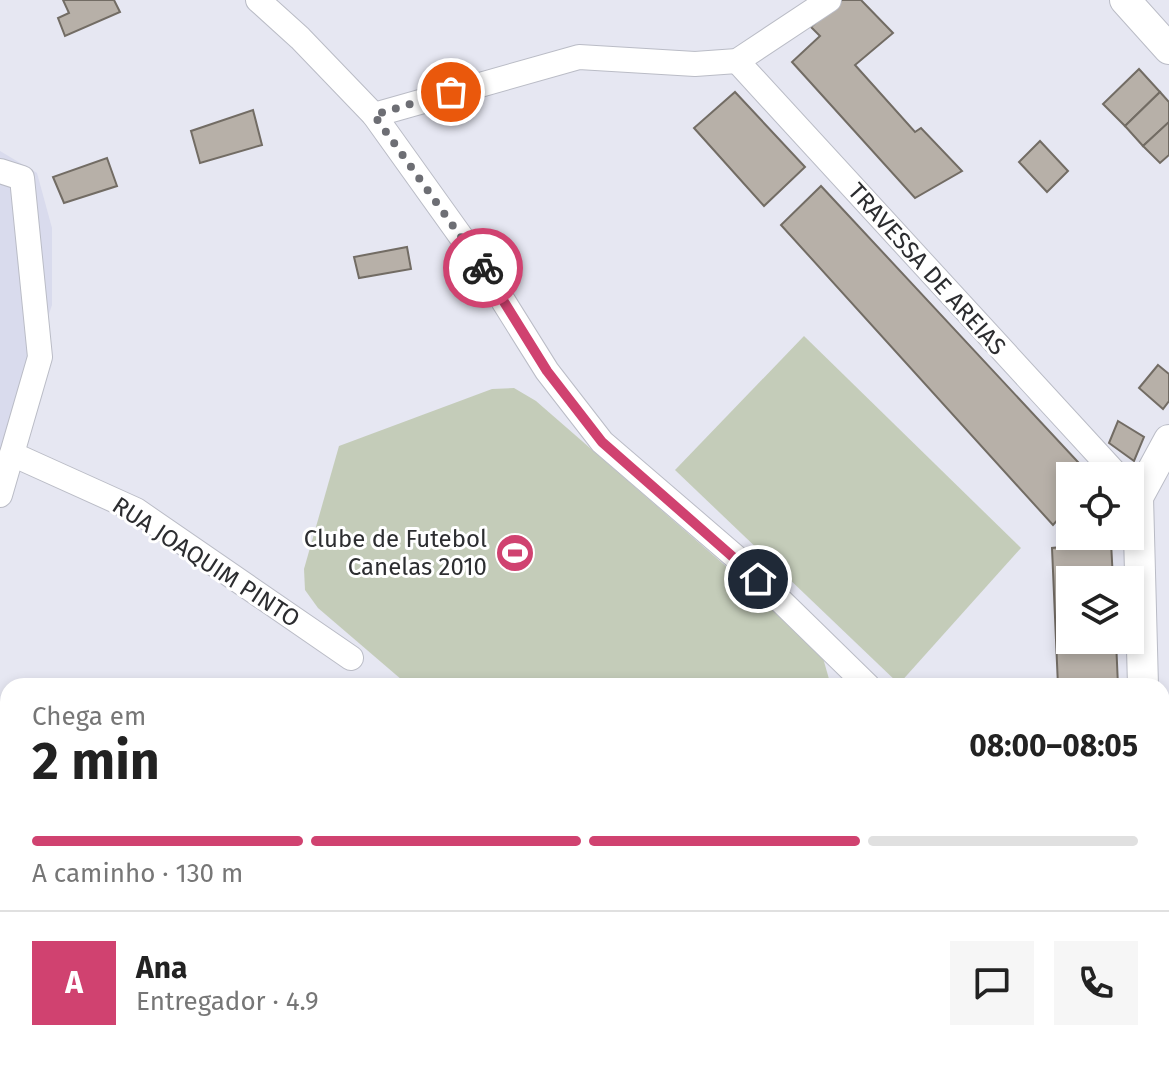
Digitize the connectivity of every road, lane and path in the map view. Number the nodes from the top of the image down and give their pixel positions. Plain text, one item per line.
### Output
1 (258, 0) edge
2 (829, 0) edge
3 (1125, 0) edge
4 (1169, 49) edge
5 (737, 61) junction
6 (374, 115) junction
7 (0, 171) edge
8 (1169, 440) edge
9 (12, 454) junction
10 (1106, 462) edge
11 (1144, 469) edge
12 (0, 495) edge
13 (1133, 550) edge
14 (351, 658) dead end
15 (860, 678) edge
16 (1142, 678) edge

1 - 6 street
2 - 5 street
3 - 4 street
5 - 6 street
5 - 10 street, TRAVESSA DE AREIAS
6 - 15 street
7 - 9 street
8 - 11 street
9 - 12 street
9 - 14 street, RUA JOAQUIM PINTO
13 - 16 street

